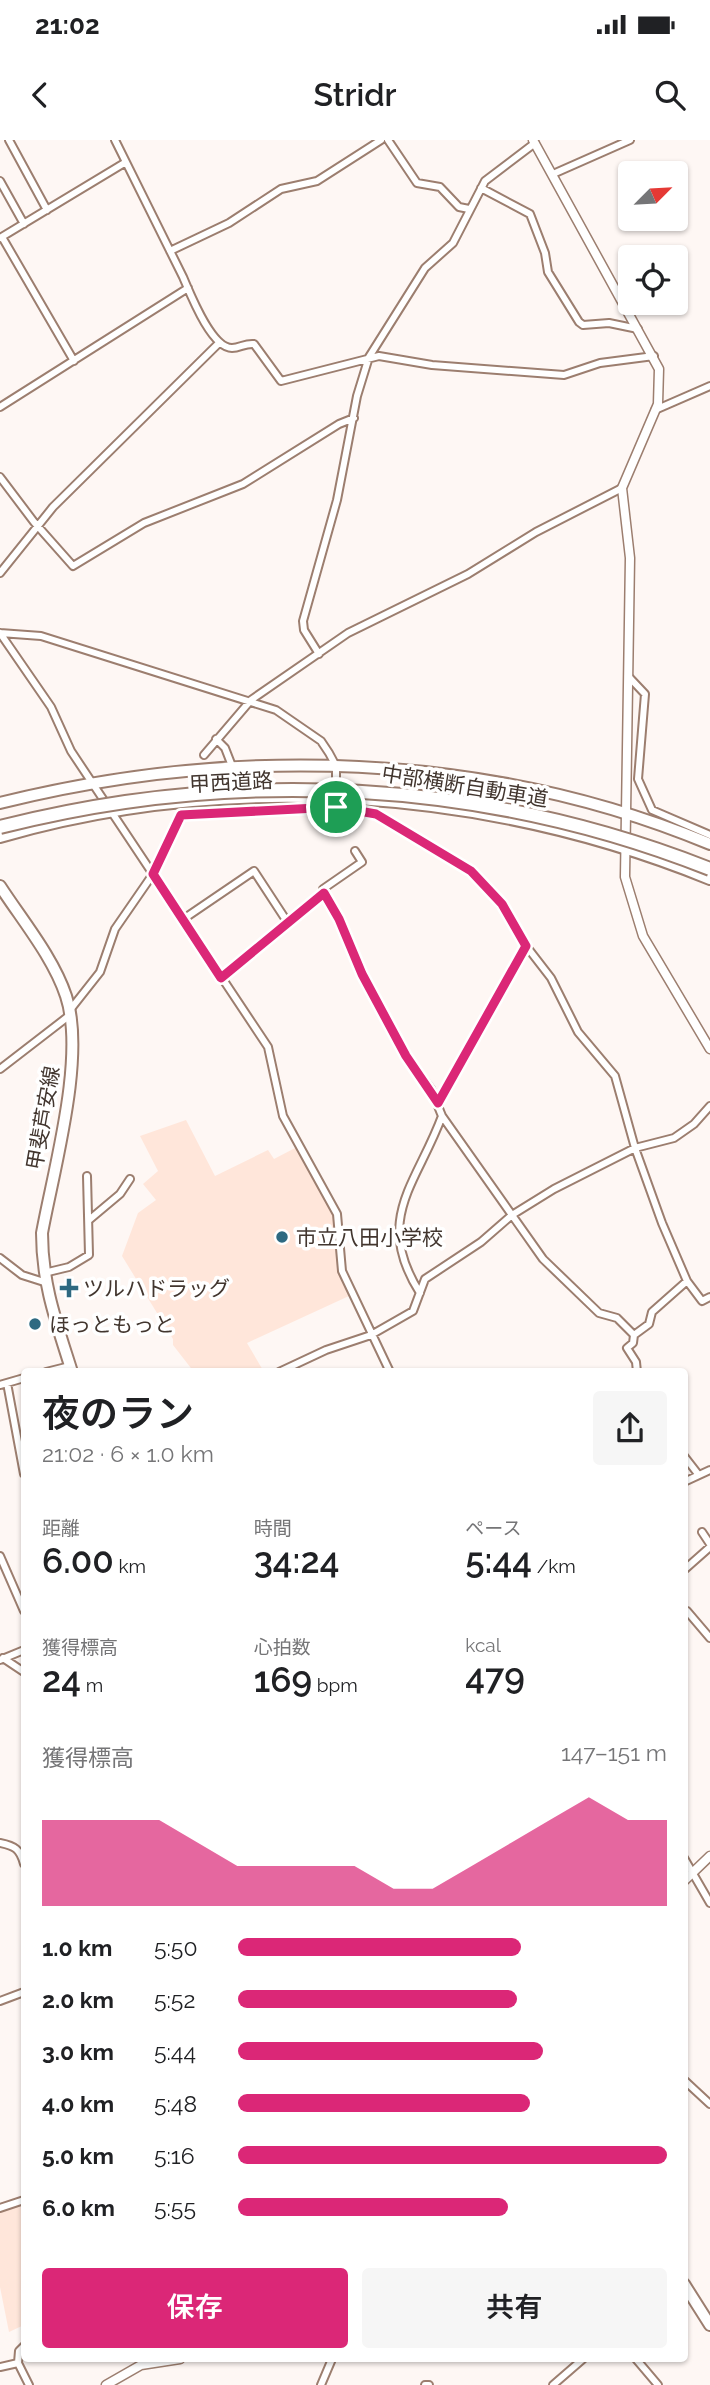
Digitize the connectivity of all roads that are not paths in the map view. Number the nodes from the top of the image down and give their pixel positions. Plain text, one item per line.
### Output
1 (9, 140) edge
2 (115, 140) edge
3 (381, 140) edge
4 (388, 140) edge
5 (630, 140) edge
6 (534, 141) edge
7 (126, 162) junction
8 (553, 174) junction
9 (0, 181) edge
10 (481, 188) junction
11 (470, 209) junction
12 (47, 210) junction
13 (24, 224) junction
14 (1, 238) edge
15 (170, 251) junction
16 (188, 288) junction
17 (640, 330) junction
18 (219, 343) junction
19 (654, 356) junction
20 (369, 357) junction
21 (74, 361) junction
22 (710, 386) edge
23 (0, 407) edge
24 (655, 410) junction
25 (354, 418) junction
26 (0, 477) edge
27 (622, 488) junction
28 (40, 526) junction
29 (0, 573) edge
30 (0, 633) edge
31 (319, 654) junction
32 (626, 675) junction
33 (251, 700) junction
34 (216, 739) junction
35 (204, 755) dead end
36 (232, 766) junction
37 (335, 766) junction
38 (94, 783) junction
39 (0, 803) edge
40 (336, 803) junction
41 (112, 812) junction
42 (626, 812) junction
43 (0, 827) edge
44 (710, 835) edge
45 (0, 837) edge
46 (710, 844) edge
47 (625, 848) junction
48 (355, 850) dead end
49 (710, 869) edge
50 (153, 874) junction
51 (710, 879) edge
52 (0, 886) edge
53 (324, 893) junction
54 (5, 904) edge
55 (182, 920) junction
56 (288, 923) junction
57 (526, 946) junction
58 (221, 978) junction
59 (71, 1012) junction
60 (710, 1049) edge
61 (0, 1069) edge
62 (438, 1103) junction
63 (710, 1106) edge
64 (442, 1115) junction
65 (635, 1148) junction
66 (87, 1176) dead end
67 (130, 1180) dead end
68 (512, 1215) junction
69 (89, 1220) junction
70 (0, 1258) edge
71 (44, 1277) junction
72 (687, 1281) junction
73 (420, 1293) junction
74 (710, 1297) edge
75 (371, 1335) junction
76 (634, 1335) junction
77 (71, 1368) edge
78 (288, 1368) edge
79 (388, 1368) edge
80 (637, 1368) edge
81 (21, 1379) edge
82 (3, 1384) edge
83 (21, 1461) edge
84 (688, 1461) edge
85 (710, 1470) edge
86 (698, 1475) junction
87 (688, 1480) edge
88 (702, 1532) dead end
89 (710, 1546) edge
90 (0, 1556) edge
91 (688, 1566) edge
92 (21, 1604) edge
93 (688, 1614) edge
94 (710, 1637) edge
95 (21, 1651) edge
96 (2, 1659) edge
97 (21, 1670) edge
98 (0, 1843) edge
99 (21, 1854) edge
100 (710, 1856) edge
101 (688, 1866) edge
102 (692, 1873) junction
103 (688, 1877) edge
104 (710, 1903) edge
105 (21, 1993) edge
106 (0, 2001) edge
107 (688, 2084) edge
108 (710, 2104) edge
109 (21, 2201) edge
110 (0, 2208) edge
111 (688, 2290) edge
112 (710, 2325) edge
113 (21, 2349) edge
114 (160, 2362) edge
115 (331, 2362) edge
116 (580, 2362) edge
117 (639, 2362) edge
118 (18, 2363) junction
119 (0, 2367) edge
120 (29, 2385) edge
121 (106, 2385) edge
122 (321, 2385) edge
123 (553, 2385) edge
124 (658, 2385) edge

1 - 12 street
2 - 7 street
3 - 15 street
4 - 11 street
5 - 8 street
6 - 8 street
6 - 10 street
7 - 12 street
7 - 15 street
8 - 17 street
9 - 13 street
10 - 11 street
10 - 17 street
11 - 20 street
12 - 13 street
13 - 14 street
14 - 21 street
15 - 16 street
16 - 18 street
16 - 21 street
17 - 19 street
18 - 20 street
18 - 28 street
19 - 20 street
19 - 24 street
20 - 25 street
21 - 23 street
22 - 24 street
24 - 27 street
25 - 28 street
25 - 31 street
26 - 28 street
27 - 31 street
27 - 32 street
28 - 29 street
30 - 33 street
30 - 38 street
31 - 33 street
32 - 42 street
32 - 44 street
33 - 34 street
33 - 37 street
34 - 35 street
34 - 36 street
36 - 37 main road, 甲西道路
36 - 38 main road, 甲西道路
37 - 40 street
37 - 42 main road, 甲西道路
38 - 39 main road, 甲西道路
38 - 41 street
40 - 41 main road, 甲西道路
40 - 47 main road, 甲西道路
40 - 50 street
40 - 57 street
41 - 45 main road, 甲西道路
41 - 50 street
42 - 46 main road, 甲西道路
42 - 47 street
43 - 49 highway, 中部横断自動車道, bridge
47 - 51 main road, 甲西道路
47 - 60 street
48 - 53 street
50 - 55 street
50 - 59 street
52 - 54 main road, 甲斐芦安線
53 - 56 street
53 - 62 street
54 - 59 main road, 甲斐芦安線
55 - 56 street
55 - 58 street
56 - 58 street
57 - 62 street
57 - 65 street
58 - 75 street
59 - 61 street
59 - 71 main road, 甲斐芦安線
62 - 64 street
63 - 65 street
64 - 68 street
64 - 73 street
65 - 68 street
65 - 72 street
66 - 69 street
67 - 69 street
68 - 73 street
68 - 76 street
69 - 71 street
70 - 71 street
71 - 77 main road, 甲斐芦安線
72 - 74 street
72 - 76 street
73 - 75 street
75 - 78 street
75 - 79 street
76 - 80 street
81 - 82 street
82 - 83 street
84 - 86 street
85 - 86 street
86 - 87 street
88 - 89 street
89 - 91 street
90 - 92 street
93 - 94 street
95 - 96 street
96 - 97 street
98 - 99 street
100 - 102 street
101 - 102 street
102 - 103 street
102 - 104 street
105 - 106 street
107 - 108 street
109 - 110 street
111 - 112 main road
113 - 118 street
114 - 121 street
115 - 122 street
116 - 123 street
117 - 124 street
118 - 119 street
118 - 120 street

